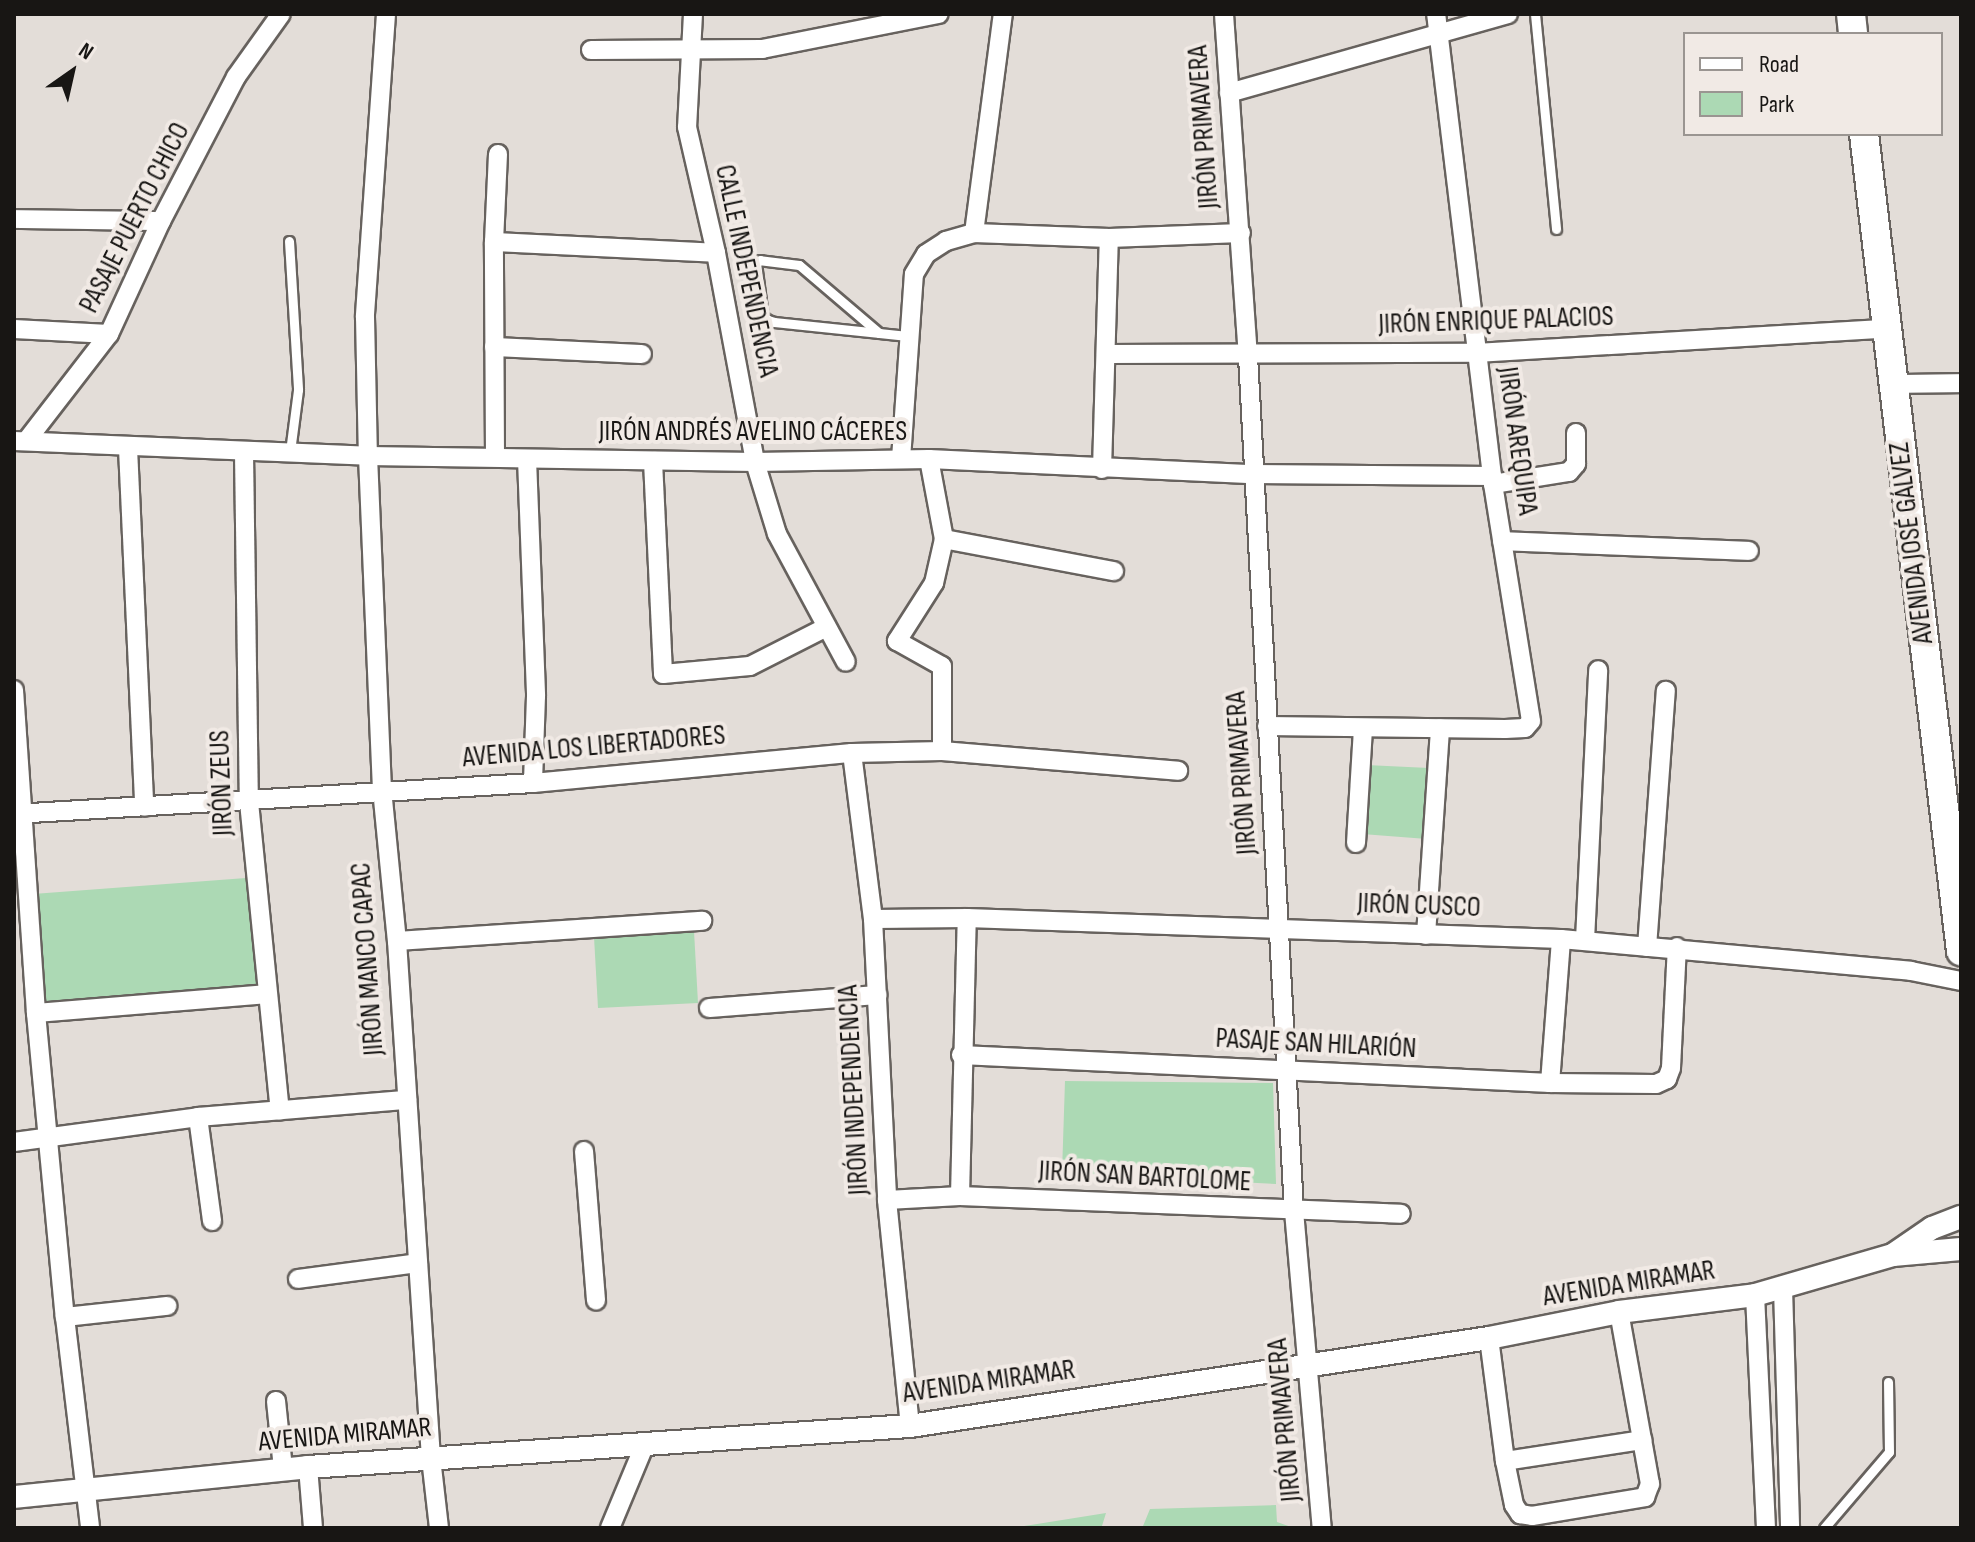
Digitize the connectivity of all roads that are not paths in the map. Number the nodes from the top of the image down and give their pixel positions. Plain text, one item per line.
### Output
1 (281, 14) edge
2 (386, 14) edge
3 (693, 14) edge
4 (939, 14) edge
5 (1003, 14) edge
6 (1224, 14) edge
7 (1436, 14) edge
8 (1508, 14) edge
9 (1535, 14) edge
10 (1439, 33) junction
11 (591, 50) dead end
12 (690, 52) junction
13 (1229, 93) junction
14 (1864, 136) edge
15 (498, 154) dead end
16 (14, 219) edge
17 (161, 221) junction
18 (1556, 229) dead end
19 (974, 233) junction
20 (1241, 233) junction
21 (1109, 238) junction
22 (289, 241) dead end
23 (494, 242) junction
24 (716, 253) junction
25 (14, 329) edge
26 (1886, 329) junction
27 (879, 333) junction
28 (109, 334) junction
29 (910, 336) junction
30 (494, 347) junction
31 (1476, 353) junction
32 (642, 354) dead end
33 (1107, 354) junction
34 (1248, 356) junction
35 (1961, 383) edge
36 (1893, 384) junction
37 (1576, 433) dead end
38 (21, 440) edge
39 (128, 448) junction
40 (290, 452) junction
41 (244, 453) junction
42 (368, 456) junction
43 (495, 457) junction
44 (527, 459) junction
45 (901, 459) junction
46 (929, 459) junction
47 (653, 461) junction
48 (755, 462) junction
49 (1102, 469) junction
50 (1253, 474) junction
51 (1492, 480) junction
52 (944, 539) junction
53 (1502, 541) junction
54 (1749, 551) dead end
55 (1114, 571) dead end
56 (827, 627) junction
57 (846, 662) dead end
58 (1598, 670) dead end
59 (14, 690) edge
60 (1666, 691) dead end
61 (1267, 726) junction
62 (1440, 728) junction
63 (1363, 729) junction
64 (942, 751) junction
65 (852, 753) junction
66 (1178, 771) dead end
67 (533, 783) junction
68 (382, 789) junction
69 (249, 802) junction
70 (144, 807) junction
71 (18, 813) edge
72 (1356, 843) dead end
73 (967, 918) junction
74 (873, 919) junction
75 (702, 921) dead end
76 (1280, 929) junction
77 (1426, 935) junction
78 (1561, 939) junction
79 (1585, 940) junction
80 (397, 941) junction
81 (1647, 947) junction
82 (1677, 947) junction
83 (1961, 951) edge
84 (1961, 981) edge
85 (265, 994) junction
86 (878, 995) junction
87 (709, 1008) dead end
88 (36, 1013) junction
89 (961, 1055) junction
90 (1288, 1071) junction
91 (1550, 1083) junction
92 (407, 1100) junction
93 (280, 1110) junction
94 (198, 1117) junction
95 (50, 1136) junction
96 (14, 1142) edge
97 (584, 1151) dead end
98 (960, 1196) junction
99 (887, 1200) junction
100 (1294, 1211) junction
101 (1401, 1214) dead end
102 (1961, 1217) edge
103 (212, 1221) dead end
104 (1961, 1249) edge
105 (1893, 1255) junction
106 (418, 1263) junction
107 (298, 1279) dead end
108 (1783, 1288) junction
109 (1755, 1295) junction
110 (596, 1301) dead end
111 (167, 1306) dead end
112 (1619, 1312) junction
113 (65, 1317) junction
114 (1489, 1338) junction
115 (1308, 1364) junction
116 (1888, 1382) dead end
117 (276, 1401) dead end
118 (910, 1426) junction
119 (1642, 1440) junction
120 (645, 1444) junction
121 (431, 1458) junction
122 (1505, 1461) junction
123 (308, 1467) junction
124 (283, 1469) junction
125 (87, 1488) junction
126 (14, 1497) edge
127 (90, 1528) edge
128 (313, 1528) edge
129 (439, 1528) edge
130 (610, 1528) edge
131 (1322, 1528) edge
132 (1766, 1528) edge
133 (1790, 1528) edge
134 (1824, 1528) edge

1 - 17 street, PASAJE PUERTO CHICO
2 - 42 street, JIRÓN MANCO CAPAC
3 - 12 street, CALLE INDEPENDENCIA
4 - 12 street
5 - 19 street
6 - 13 street, JIRÓN PRIMAVERA
7 - 10 street, JIRÓN AREQUIPA
8 - 10 street
9 - 18 lane
10 - 13 street
10 - 31 street, JIRÓN AREQUIPA
11 - 12 street
12 - 24 street, CALLE INDEPENDENCIA
13 - 20 street, JIRÓN PRIMAVERA
14 - 26 main road, AVENIDA JOSÉ GÁLVEZ
15 - 23 street
16 - 17 street
17 - 28 street, PASAJE PUERTO CHICO
19 - 21 street
19 - 29 street
20 - 21 street
20 - 34 street, JIRÓN PRIMAVERA
21 - 33 street
22 - 40 lane
23 - 24 street
23 - 30 street
24 - 48 street, CALLE INDEPENDENCIA
25 - 28 street
26 - 31 street, JIRÓN ENRIQUE PALACIOS
26 - 36 main road, AVENIDA JOSÉ GÁLVEZ
27 - 27 lane
27 - 29 lane
28 - 38 street, PASAJE PUERTO CHICO
29 - 45 street
30 - 32 street
30 - 43 street
31 - 34 street, JIRÓN ENRIQUE PALACIOS
31 - 51 street, JIRÓN AREQUIPA
33 - 34 street, JIRÓN ENRIQUE PALACIOS
33 - 49 street
34 - 50 street, JIRÓN PRIMAVERA
35 - 36 street
36 - 83 main road, AVENIDA JOSÉ GÁLVEZ
37 - 51 street, JIRÓN ANDRÉS AVELINO CÁCERES
38 - 39 street, JIRÓN ANDRÉS AVELINO CÁCERES
39 - 41 street, JIRÓN ANDRÉS AVELINO CÁCERES
39 - 70 street
40 - 41 street, JIRÓN ANDRÉS AVELINO CÁCERES
40 - 42 street, JIRÓN ANDRÉS AVELINO CÁCERES
41 - 69 street, JIRÓN ZEUS
42 - 43 street, JIRÓN ANDRÉS AVELINO CÁCERES
42 - 68 street, JIRÓN MANCO CAPAC
43 - 44 street, JIRÓN ANDRÉS AVELINO CÁCERES
44 - 47 street, JIRÓN ANDRÉS AVELINO CÁCERES
44 - 67 street
45 - 46 street, JIRÓN ANDRÉS AVELINO CÁCERES
45 - 48 street, JIRÓN ANDRÉS AVELINO CÁCERES
46 - 49 street, JIRÓN ANDRÉS AVELINO CÁCERES
46 - 52 street
47 - 48 street, JIRÓN ANDRÉS AVELINO CÁCERES
47 - 56 street
48 - 56 street, CALLE INDEPENDENCIA
49 - 50 street, JIRÓN ANDRÉS AVELINO CÁCERES
50 - 51 street, JIRÓN ANDRÉS AVELINO CÁCERES
50 - 61 street, JIRÓN PRIMAVERA
51 - 53 street, JIRÓN AREQUIPA
52 - 55 street
52 - 64 street
53 - 54 street
53 - 62 street, JIRÓN AREQUIPA
56 - 57 street, CALLE INDEPENDENCIA
58 - 79 street
59 - 71 street
60 - 81 street
61 - 63 street
61 - 76 street, JIRÓN PRIMAVERA
62 - 63 street
62 - 77 street
63 - 72 street
64 - 65 street, AVENIDA LOS LIBERTADORES
64 - 66 street, AVENIDA LOS LIBERTADORES
65 - 67 street, AVENIDA LOS LIBERTADORES
65 - 74 street, JIRÓN INDEPENDENCIA
67 - 68 street, AVENIDA LOS LIBERTADORES
68 - 69 street, AVENIDA LOS LIBERTADORES
68 - 80 street, JIRÓN MANCO CAPAC
69 - 70 street, AVENIDA LOS LIBERTADORES
69 - 85 street, JIRÓN ZEUS
70 - 71 street, AVENIDA LOS LIBERTADORES
71 - 88 street
73 - 74 street, JIRÓN CUSCO
73 - 76 street, JIRÓN CUSCO
73 - 89 street
74 - 86 street, JIRÓN INDEPENDENCIA
75 - 80 street
76 - 77 street, JIRÓN CUSCO
76 - 90 street, JIRÓN PRIMAVERA
77 - 78 street, JIRÓN CUSCO
78 - 79 street, JIRÓN CUSCO
78 - 91 street
79 - 81 street, JIRÓN CUSCO
80 - 92 street, JIRÓN MANCO CAPAC
81 - 82 street, JIRÓN CUSCO
82 - 84 street, JIRÓN CUSCO
82 - 91 street, PASAJE SAN HILARIÓN
85 - 88 street
85 - 93 street, JIRÓN ZEUS
86 - 87 street
86 - 99 street, JIRÓN INDEPENDENCIA
88 - 95 street
89 - 90 street, PASAJE SAN HILARIÓN
89 - 98 street
90 - 91 street, PASAJE SAN HILARIÓN
90 - 100 street, JIRÓN PRIMAVERA
92 - 93 street
92 - 106 street, JIRÓN MANCO CAPAC
93 - 94 street
94 - 95 street
94 - 103 street
95 - 96 street
95 - 113 street
97 - 110 street
98 - 99 street, JIRÓN SAN BARTOLOME
98 - 100 street, JIRÓN SAN BARTOLOME
99 - 118 street, JIRÓN INDEPENDENCIA
100 - 101 street, JIRÓN SAN BARTOLOME
100 - 115 street, JIRÓN PRIMAVERA
102 - 105 street
104 - 105 street, AVENIDA MIRAMAR
105 - 108 street, AVENIDA MIRAMAR
106 - 107 street
106 - 121 street, JIRÓN MANCO CAPAC
108 - 109 street, AVENIDA MIRAMAR
108 - 133 street
109 - 112 street, AVENIDA MIRAMAR
109 - 132 street
111 - 113 street
112 - 114 street, AVENIDA MIRAMAR
112 - 119 street
113 - 125 street
114 - 115 street, AVENIDA MIRAMAR
114 - 122 street
115 - 118 street, AVENIDA MIRAMAR
115 - 131 street, JIRÓN PRIMAVERA
116 - 134 lane
117 - 124 street
118 - 120 street, AVENIDA MIRAMAR
119 - 122 street
119 - 122 street
120 - 121 street, AVENIDA MIRAMAR
120 - 130 street
121 - 123 street, AVENIDA MIRAMAR
121 - 129 street, JIRÓN MANCO CAPAC
123 - 124 street, AVENIDA MIRAMAR
123 - 128 street
124 - 125 street, AVENIDA MIRAMAR
125 - 126 street, AVENIDA MIRAMAR
125 - 127 street

